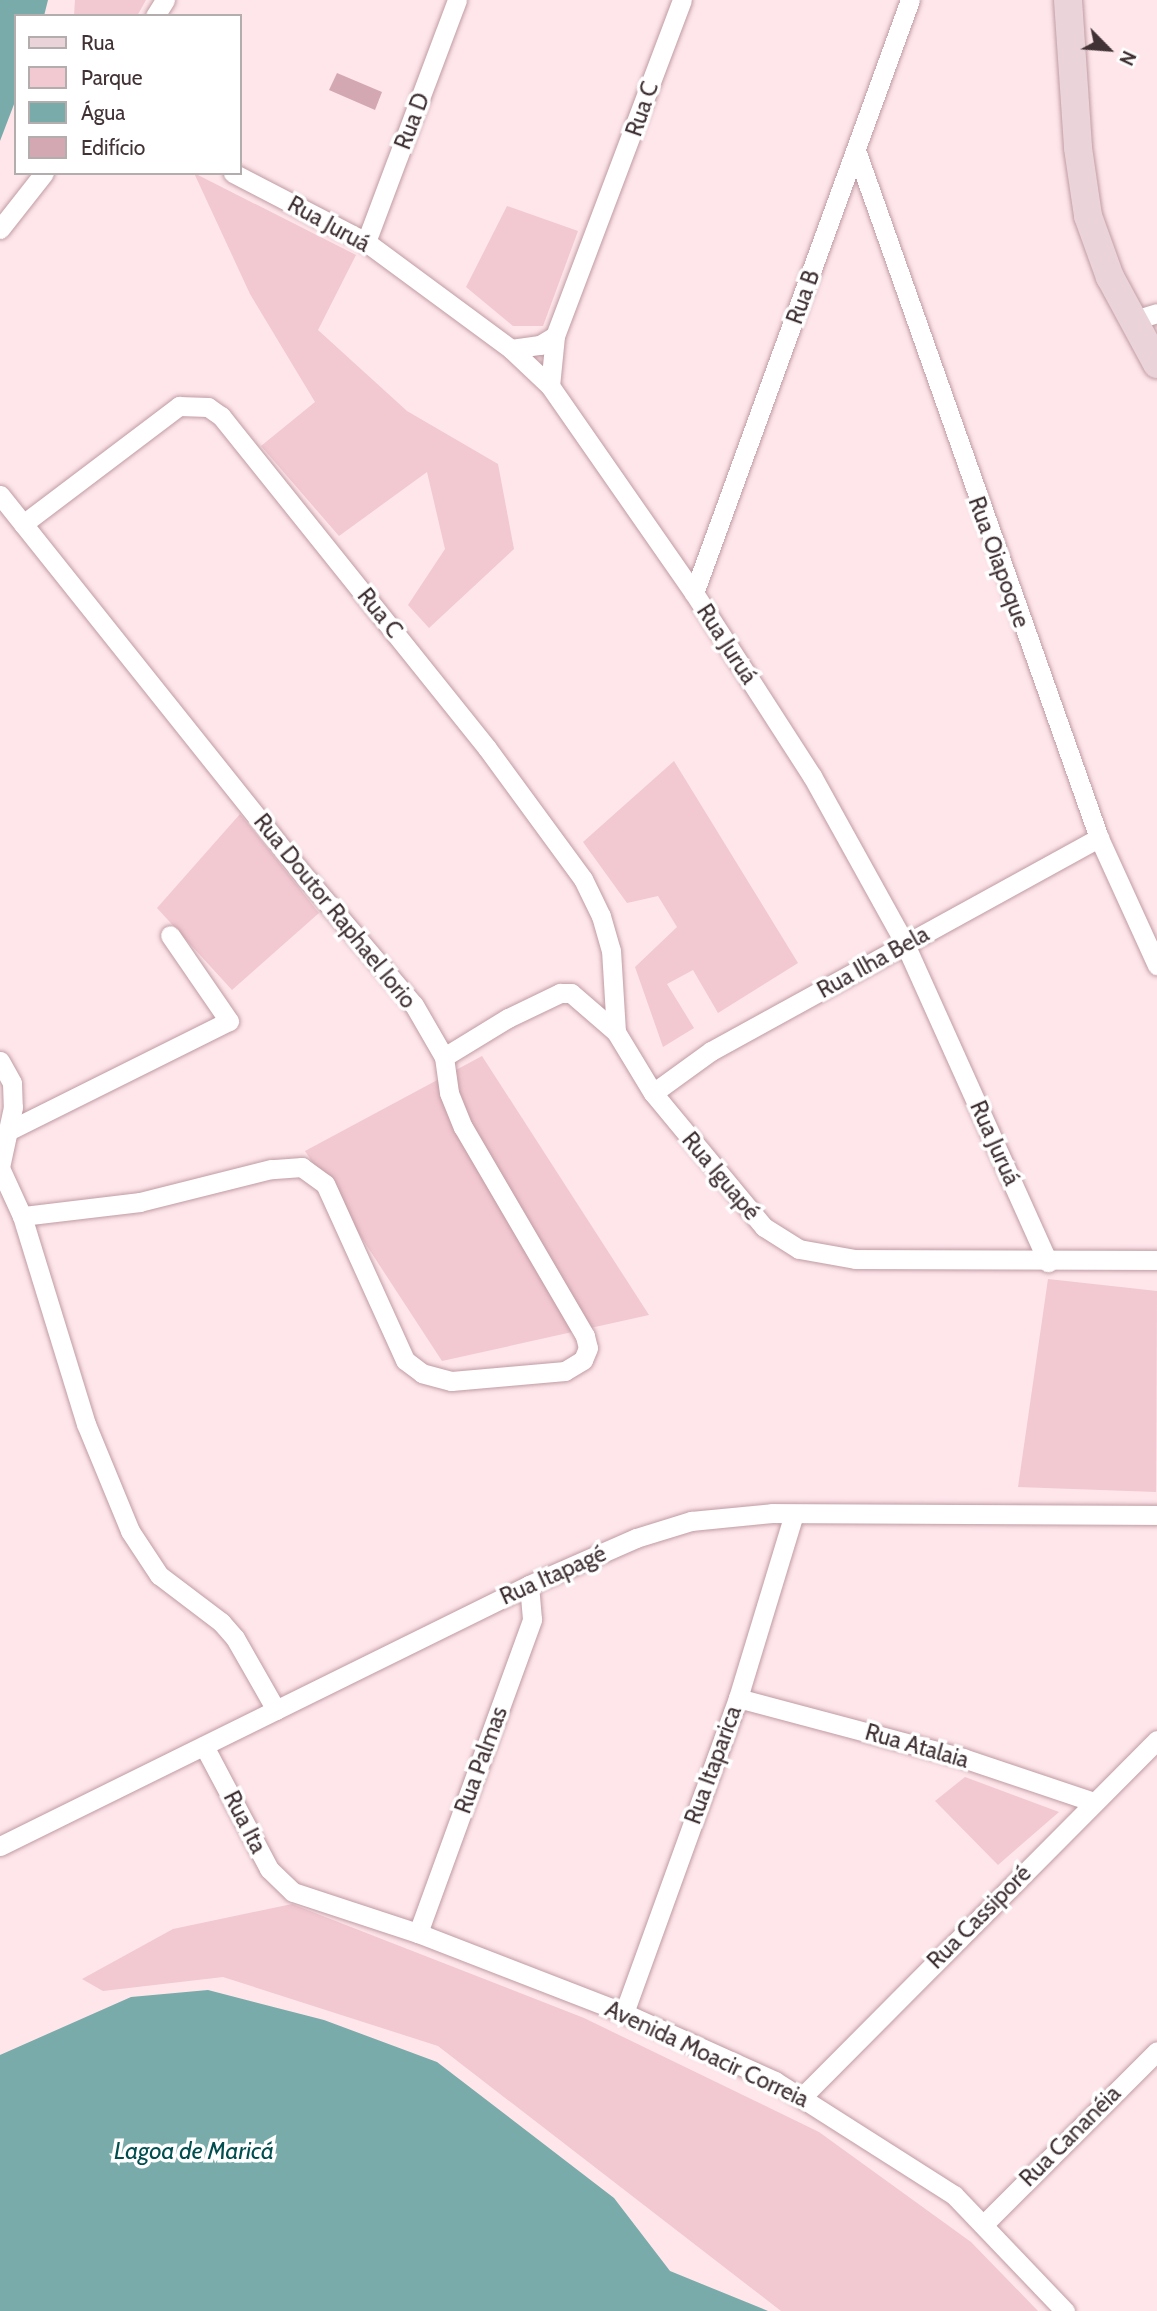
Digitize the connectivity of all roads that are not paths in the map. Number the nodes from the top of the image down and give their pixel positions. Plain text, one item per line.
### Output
1 (457, 0) edge
2 (682, 0) edge
3 (910, 0) edge
4 (1067, 1) edge
5 (857, 153) junction
6 (42, 175) edge
7 (237, 175) edge
8 (0, 229) edge
9 (366, 242) junction
10 (1144, 317) edge
11 (555, 336) junction
12 (511, 349) junction
13 (1157, 364) edge
14 (550, 386) junction
15 (0, 495) edge
16 (23, 524) junction
17 (694, 593) junction
18 (1099, 838) junction
19 (170, 935) dead end
20 (905, 944) junction
21 (1157, 965) edge
22 (616, 1032) junction
23 (444, 1057) junction
24 (0, 1061) edge
25 (653, 1093) junction
26 (6, 1132) junction
27 (0, 1168) edge
28 (22, 1216) junction
29 (1157, 1260) edge
30 (1048, 1262) junction
31 (794, 1514) junction
32 (1157, 1515) edge
33 (529, 1585) junction
34 (738, 1698) junction
35 (276, 1710) junction
36 (1157, 1740) edge
37 (204, 1746) junction
38 (1094, 1802) junction
39 (0, 1846) edge
40 (293, 1892) joint
41 (418, 1933) junction
42 (624, 2013) junction
43 (1157, 2051) edge
44 (803, 2096) junction
45 (985, 2223) junction
46 (1065, 2311) edge

1 - 9 street, Rua D
2 - 11 street, Rua C
3 - 5 street, Rua B
4 - 10 main road
5 - 17 street, Rua B
5 - 18 street, Rua Oiapoque
6 - 8 street
7 - 9 street, Rua Juruá
9 - 12 street, Rua Juruá
10 - 13 main road
11 - 12 street
11 - 14 street, Rua C
12 - 14 street, Rua Juruá
14 - 17 street, Rua Juruá
15 - 16 street, Rua Doutor Raphael Iorio
16 - 22 street, Rua C
16 - 23 street, Rua Doutor Raphael Iorio
17 - 20 street, Rua Juruá
18 - 20 street, Rua Ilha Bela
18 - 21 street, Rua Oiapoque
19 - 26 street
20 - 25 street, Rua Ilha Bela
20 - 30 street, Rua Juruá
22 - 23 street, Rua Iguapé
22 - 25 street, Rua Iguapé
23 - 28 street, Rua Doutor Raphael Iorio
24 - 26 street
25 - 30 street, Rua Iguapé
26 - 27 street
27 - 28 street
28 - 35 street
29 - 30 street, Rua Iguapé
31 - 32 street, Rua Itapagé
31 - 33 street, Rua Itapagé
31 - 34 street, Rua Itaparica
33 - 35 street, Rua Itapagé
33 - 41 street, Rua Palmas
34 - 38 street, Rua Atalaia
34 - 42 street, Rua Itaparica
35 - 37 street, Rua Itapagé
36 - 38 street, Rua Cassiporé
37 - 39 street, Rua Itapagé
37 - 40 street, Rua Ita
38 - 44 street, Rua Cassiporé
40 - 41 street, Avenida Moacir Correia
41 - 42 street, Avenida Moacir Correia
42 - 44 street, Avenida Moacir Correia
43 - 45 street, Rua Cananéia
44 - 45 street, Avenida Moacir Correia
45 - 46 street, Avenida Moacir Correia

